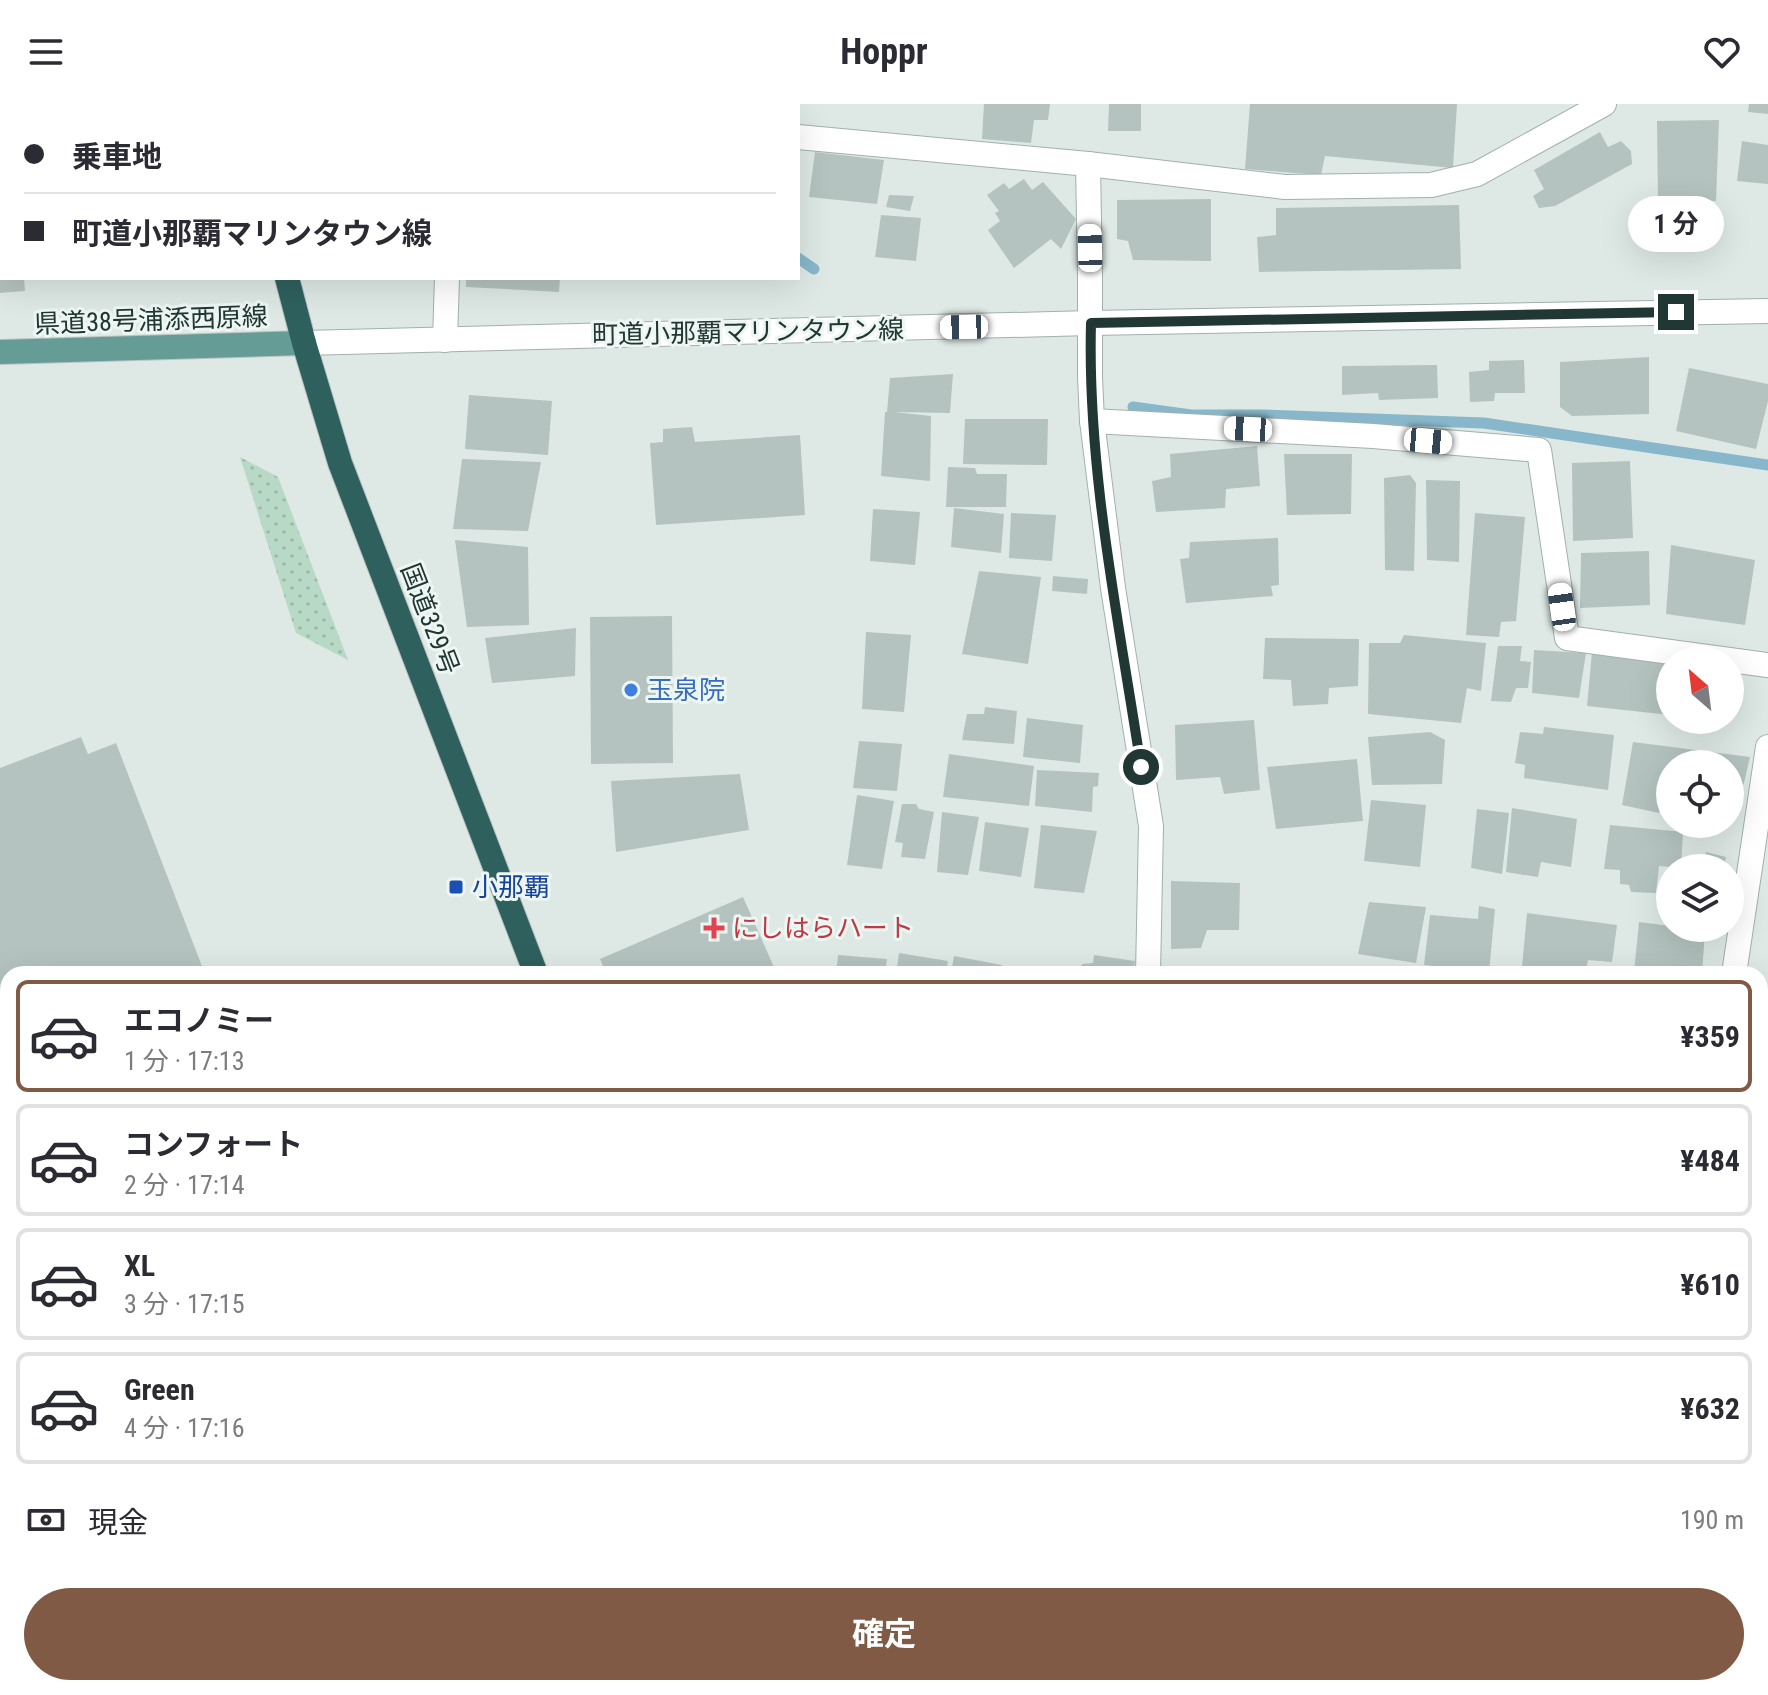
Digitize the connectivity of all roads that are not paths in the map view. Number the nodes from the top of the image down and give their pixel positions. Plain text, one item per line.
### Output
1 (1604, 104) edge
2 (800, 137) edge
3 (1088, 164) junction
4 (288, 280) edge
5 (447, 280) edge
6 (1768, 311) edge
7 (1091, 323) junction
8 (445, 340) junction
9 (304, 343) junction
10 (0, 352) edge
11 (1092, 421) junction
12 (1768, 665) edge
13 (1768, 747) edge
14 (533, 966) edge
15 (1148, 966) edge
16 (1735, 966) edge

1 - 3 street
2 - 3 street
3 - 7 street
4 - 9 highway, 国道329号
5 - 8 street
6 - 7 street, 町道小那覇マリンタウン線
7 - 8 street, 町道小那覇マリンタウン線
7 - 11 street
8 - 9 street, 町道小那覇マリンタウン線
9 - 10 main road, 県道38号浦添西原線
9 - 14 highway, 国道329号
11 - 12 street
11 - 15 street
13 - 16 street

